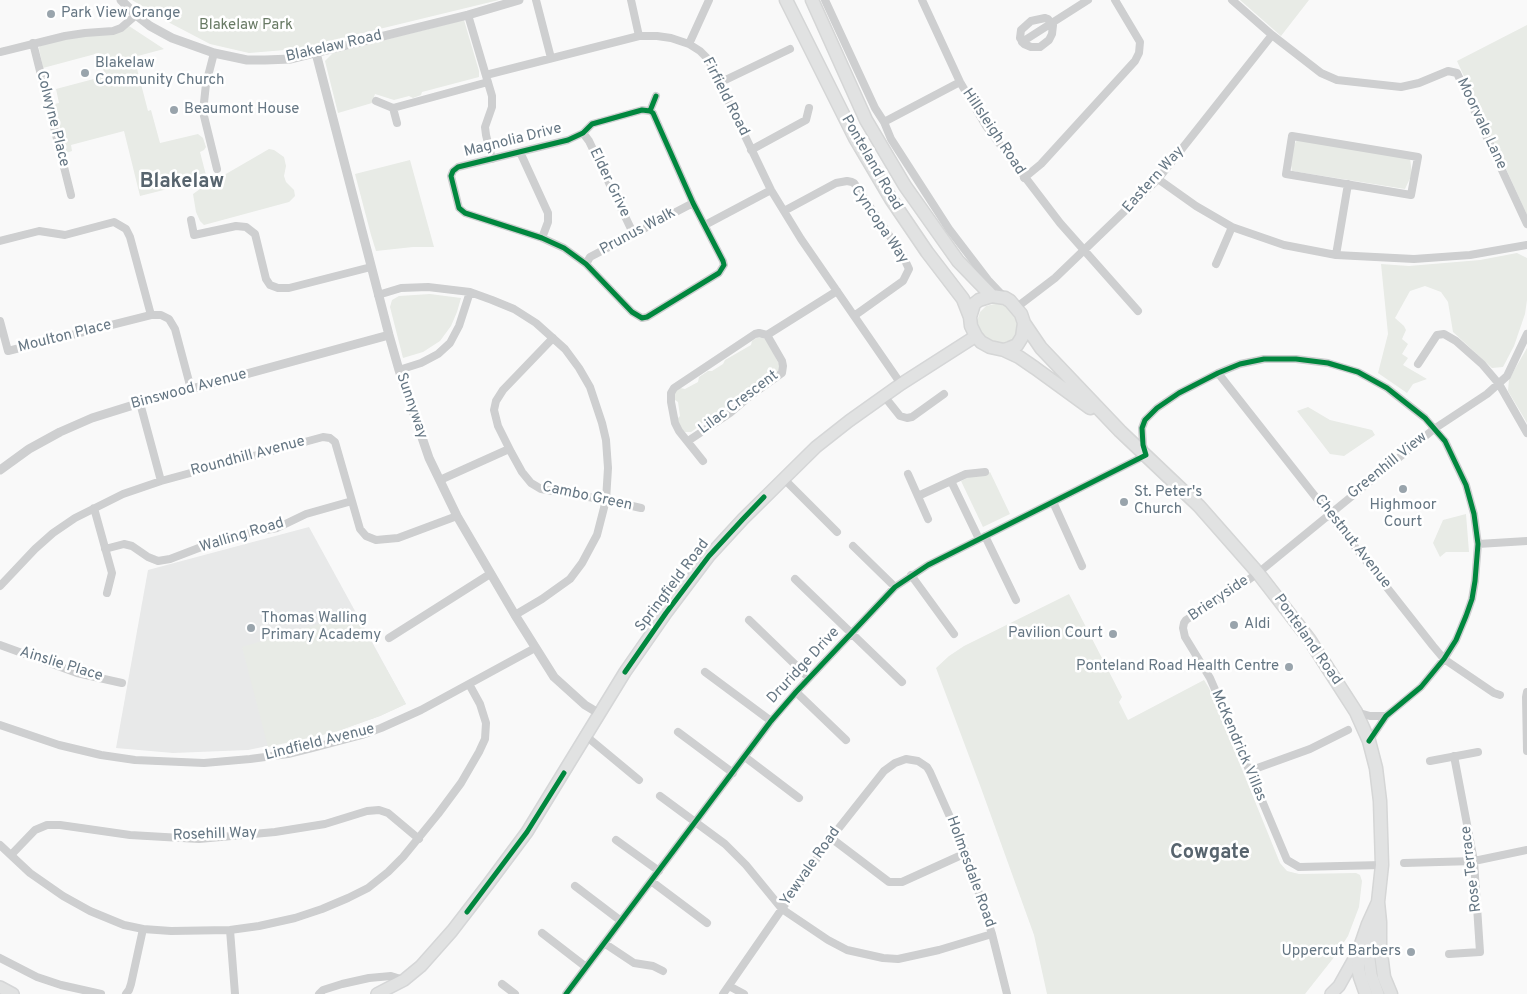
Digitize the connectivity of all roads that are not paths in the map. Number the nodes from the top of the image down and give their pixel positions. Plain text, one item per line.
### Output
1 (121, 0) edge
2 (519, 0) edge
3 (536, 0) edge
4 (631, 0) edge
5 (709, 0) edge
6 (786, 0) edge
7 (812, 0) edge
8 (824, 0) edge
9 (922, 0) edge
10 (1088, 0) edge
11 (1115, 0) edge
12 (1232, 0) edge
13 (136, 15) junction
14 (468, 15) junction
15 (1052, 22) junction
16 (1272, 35) junction
17 (639, 36) junction
18 (1022, 42) junction
19 (33, 44) junction
20 (689, 44) junction
21 (790, 49) dead end
22 (0, 52) edge
23 (214, 53) junction
24 (316, 53) junction
25 (551, 58) junction
26 (487, 78) junction
27 (960, 82) junction
28 (719, 83) junction
29 (656, 96) dead end
30 (376, 101) dead end
31 (393, 108) junction
32 (809, 108) dead end
33 (650, 111) junction
34 (884, 122) junction
35 (397, 123) dead end
36 (583, 133) junction
37 (751, 150) junction
38 (520, 152) junction
39 (492, 159) junction
40 (217, 169) dead end
41 (1024, 178) junction
42 (1158, 179) junction
43 (1348, 184) junction
44 (771, 190) junction
45 (71, 195) dead end
46 (693, 203) junction
47 (784, 211) junction
48 (191, 220) dead end
49 (1527, 224) edge
50 (705, 225) junction
51 (1232, 228) junction
52 (633, 233) junction
53 (542, 238) junction
54 (0, 241) edge
55 (1527, 246) edge
56 (1085, 250) junction
57 (1336, 255) junction
58 (586, 264) junction
59 (1216, 264) dead end
60 (371, 267) junction
61 (470, 292) junction
62 (837, 292) junction
63 (378, 295) junction
64 (998, 297) junction
65 (1017, 308) junction
66 (1138, 311) dead end
67 (151, 315) junction
68 (854, 316) junction
69 (970, 317) junction
70 (0, 321) edge
71 (1024, 323) junction
72 (1527, 334) edge
73 (767, 335) junction
74 (389, 336) junction
75 (976, 336) junction
76 (552, 338) junction
77 (1004, 350) junction
78 (1418, 364) dead end
79 (399, 370) junction
80 (1218, 373) junction
81 (901, 384) junction
82 (1499, 384) junction
83 (191, 389) junction
84 (944, 394) dead end
85 (884, 396) junction
86 (140, 403) junction
87 (1434, 429) junction
88 (1120, 431) junction
89 (1527, 433) edge
90 (688, 442) junction
91 (509, 449) junction
92 (1146, 455) junction
93 (703, 461) dead end
94 (0, 470) edge
95 (985, 472) dead end
96 (908, 474) dead end
97 (783, 478) junction
98 (161, 480) junction
99 (440, 480) junction
100 (952, 481) junction
101 (918, 496) junction
102 (606, 500) junction
103 (352, 501) junction
104 (1053, 502) junction
105 (94, 508) junction
106 (641, 508) dead end
107 (1330, 514) junction
108 (457, 516) junction
109 (928, 519) dead end
110 (837, 532) dead end
111 (982, 538) junction
112 (1527, 541) edge
113 (1478, 544) junction
114 (853, 546) dead end
115 (105, 549) junction
116 (1082, 566) dead end
117 (1258, 573) junction
118 (490, 574) junction
119 (911, 575) junction
120 (795, 579) dead end
121 (0, 586) edge
122 (895, 587) junction
123 (107, 593) dead end
124 (1016, 600) dead end
125 (514, 615) junction
126 (749, 620) dead end
127 (1183, 628) joint
128 (851, 633) junction
129 (954, 634) dead end
130 (389, 638) dead end
131 (0, 645) edge
132 (535, 648) junction
133 (1444, 659) junction
134 (705, 672) dead end
135 (809, 678) junction
136 (902, 682) dead end
137 (122, 683) dead end
138 (469, 684) junction
139 (796, 692) junction
140 (1527, 692) edge
141 (1500, 695) dead end
142 (1526, 708) edge
143 (1356, 712) junction
144 (600, 714) junction
145 (1386, 716) junction
146 (770, 721) junction
147 (0, 725) edge
148 (1348, 730) dead end
149 (678, 732) dead end
150 (586, 736) junction
151 (846, 740) dead end
152 (1368, 741) junction
153 (1527, 751) edge
154 (1478, 752) dead end
155 (1454, 756) junction
156 (745, 757) junction
157 (914, 760) joint
158 (1430, 761) dead end
159 (1248, 771) junction
160 (733, 773) junction
161 (639, 780) dead end
162 (660, 796) dead end
163 (800, 798) dead end
164 (696, 822) junction
165 (831, 838) junction
166 (418, 839) junction
167 (616, 840) dead end
168 (0, 845) edge
169 (1527, 850) edge
170 (966, 853) junction
171 (11, 855) junction
172 (1474, 861) junction
173 (1404, 863) dead end
174 (1382, 865) junction
175 (659, 871) junction
176 (651, 881) junction
177 (575, 886) dead end
178 (1378, 902) junction
179 (782, 909) junction
180 (621, 921) junction
181 (1380, 922) junction
182 (707, 923) dead end
183 (143, 929) junction
184 (230, 930) junction
185 (542, 933) dead end
186 (992, 934) junction
187 (604, 943) junction
188 (1359, 950) junction
189 (1449, 954) dead end
190 (0, 958) edge
191 (586, 967) junction
192 (663, 971) dead end
193 (404, 980) junction
194 (502, 984) dead end
195 (729, 986) junction
196 (0, 987) edge
197 (378, 993) edge
198 (14, 994) edge
199 (101, 994) edge
200 (126, 994) edge
201 (235, 994) edge
202 (319, 994) edge
203 (515, 994) edge
204 (566, 994) edge
205 (723, 994) edge
206 (744, 994) edge
207 (1007, 994) edge
208 (1331, 994) edge
209 (1366, 994) edge
210 (1378, 994) edge
211 (1391, 994) edge

1 - 13 street, Blakelaw Road
2 - 14 street, Blakelaw Road
3 - 25 street
4 - 17 street
5 - 20 street
6 - 69 highway, Ponteland Road
7 - 64 highway, Ponteland Road
8 - 34 street
9 - 27 street, Hillsleigh Road
10 - 15 street
11 - 41 street
12 - 16 street
13 - 19 street
13 - 23 street, Blakelaw Road
14 - 24 street, Blakelaw Road
14 - 26 street
15 - 18 street
15 - 18 street
15 - 18 street
16 - 42 street, Eastern Way
16 - 49 street, Moorvale Lane
17 - 20 street, Firfield Road
17 - 25 street, Firfield Road
19 - 22 street
19 - 45 street, Colwyne Place
20 - 28 street, Firfield Road
21 - 28 street
23 - 24 street, Blakelaw Road
23 - 40 street
24 - 60 street, Sunnyway
25 - 26 street, Firfield Road
26 - 31 street, Firfield Road
26 - 39 street
27 - 34 street
27 - 41 street, Hillsleigh Road
28 - 37 street, Firfield Road
29 - 33 street
30 - 31 street
31 - 35 street
32 - 37 street
33 - 36 street, Magnolia Drive
33 - 46 street, Magnolia Drive
34 - 64 street
36 - 38 street, Magnolia Drive
36 - 52 street, Elder Grive
37 - 44 street, Firfield Road
38 - 39 street, Magnolia Drive
38 - 53 street
39 - 53 street, Magnolia Drive
41 - 56 street, Hillsleigh Road
42 - 51 street
42 - 56 street, Eastern Way
43 - 43 street
43 - 57 street
44 - 47 street, Firfield Road
44 - 50 street
46 - 50 street, Magnolia Drive
46 - 52 street, Prunus Walk
47 - 62 street, Firfield Road
47 - 68 street, Cyncopa Way
48 - 60 street
50 - 58 street, Magnolia Drive
51 - 57 street
51 - 59 street
52 - 58 street, Prunus Walk
53 - 58 street, Magnolia Drive
54 - 67 street
55 - 57 street
56 - 65 street, Eastern Way
56 - 66 street, Hillsleigh Road
60 - 63 street, Sunnyway
61 - 63 street
61 - 76 street
61 - 79 street
62 - 68 street, Firfield Road
62 - 73 street, Lilac Crescent
63 - 74 street, Sunnyway
64 - 65 highway
64 - 69 highway
65 - 71 highway
67 - 70 street, Moulton Place
67 - 83 street
68 - 81 street, Firfield Road
69 - 75 highway
71 - 77 highway
71 - 88 highway, Ponteland Road
72 - 82 street
73 - 90 street, Lilac Crescent
73 - 90 street, Lilac Crescent
74 - 79 street, Sunnyway
74 - 83 street, Binswood Avenue
75 - 77 highway
75 - 81 main road, Springfield Road
76 - 91 street, Cambo Green
76 - 102 street
77 - 88 highway, Ponteland Road
78 - 82 street
79 - 99 street, Sunnyway
80 - 87 street
80 - 92 street
80 - 107 street, Chestnut Avenue
81 - 85 main road, Springfield Road
82 - 87 street, Greenhill View
82 - 89 street
83 - 86 street, Binswood Avenue
84 - 85 street
85 - 97 main road, Springfield Road
86 - 94 street, Binswood Avenue
86 - 98 street
87 - 107 street, Greenhill View
87 - 113 street
88 - 92 highway, Ponteland Road
90 - 93 street, Lilac Crescent
91 - 99 street
91 - 102 street, Cambo Green
92 - 104 street, Druridge Drive
92 - 117 highway, Ponteland Road
95 - 100 street
96 - 101 street
97 - 110 street
97 - 144 main road, Springfield Road
98 - 103 street, Roundhill Avenue
98 - 105 street, Roundhill Avenue
99 - 108 street, Sunnyway
100 - 101 street
100 - 111 street
101 - 109 street
102 - 106 street, Cambo Green
102 - 125 street
103 - 108 street, Roundhill Avenue
103 - 115 street, Walling Road
104 - 111 street, Druridge Drive
104 - 116 street
105 - 115 street
105 - 121 street, Roundhill Avenue
107 - 117 street, Greenhill View
107 - 133 street, Chestnut Avenue
108 - 118 street, Sunnyway
111 - 119 street, Druridge Drive
111 - 124 street
112 - 113 street
113 - 133 street
114 - 122 street
115 - 123 street
117 - 127 street, Brieryside
117 - 143 highway, Ponteland Road
118 - 125 street, Sunnyway
118 - 130 street
119 - 122 street, Druridge Drive
119 - 129 street
120 - 128 street
122 - 128 street, Druridge Drive
125 - 132 street, Sunnyway
126 - 135 street
127 - 159 street, McKendrick Villas
128 - 135 street, Druridge Drive
128 - 136 street
131 - 137 street, Ainslie Place
132 - 138 street, Lindfield Avenue
132 - 144 street, Sunnyway
133 - 141 street, Chestnut Avenue
133 - 145 street
134 - 146 street
135 - 139 street, Druridge Drive
138 - 147 street, Lindfield Avenue
138 - 166 street
139 - 146 street, Druridge Drive
139 - 151 street
140 - 142 street
142 - 153 street
143 - 145 street
143 - 152 highway, Ponteland Road
144 - 150 main road, Springfield Road
145 - 152 street
146 - 156 street, Druridge Drive
148 - 159 street
149 - 160 street
150 - 161 street
150 - 193 main road, Springfield Road
152 - 174 highway, Ponteland Road
154 - 155 street
155 - 158 street
155 - 172 street, Rose Terrace
156 - 160 street, Druridge Drive
156 - 163 street
157 - 165 street, Yewvale Road
157 - 170 street, Holmesdale Road
159 - 174 street, McKendrick Villas
160 - 164 street, Druridge Drive
162 - 164 street
164 - 175 street, Druridge Drive
164 - 179 street
165 - 170 street
165 - 179 street, Yewvale Road
166 - 171 street, Rosehill Way
166 - 184 street
167 - 175 street
168 - 171 street
169 - 172 street
170 - 186 street, Holmesdale Road
171 - 183 street
172 - 173 street
172 - 189 street, Rose Terrace
174 - 178 highway, Ponteland Road
175 - 176 street, Druridge Drive
176 - 180 street, Druridge Drive
176 - 182 street
177 - 180 street
178 - 181 highway, Ponteland Road
178 - 188 highway, Ponteland Road
179 - 186 street
179 - 195 street, Yewvale Road
180 - 187 street, Druridge Drive
181 - 210 main road
181 - 211 highway, Ponteland Road
183 - 184 street
183 - 200 street
184 - 201 street
185 - 191 street
186 - 207 street, Holmesdale Road
187 - 191 street, Druridge Drive
187 - 192 street
188 - 208 main road
188 - 209 highway, Ponteland Road
190 - 199 street
191 - 204 street, Druridge Drive
193 - 197 main road, Springfield Road
193 - 202 street
194 - 203 street
195 - 205 street, Yewvale Road
195 - 206 street
196 - 198 main road

